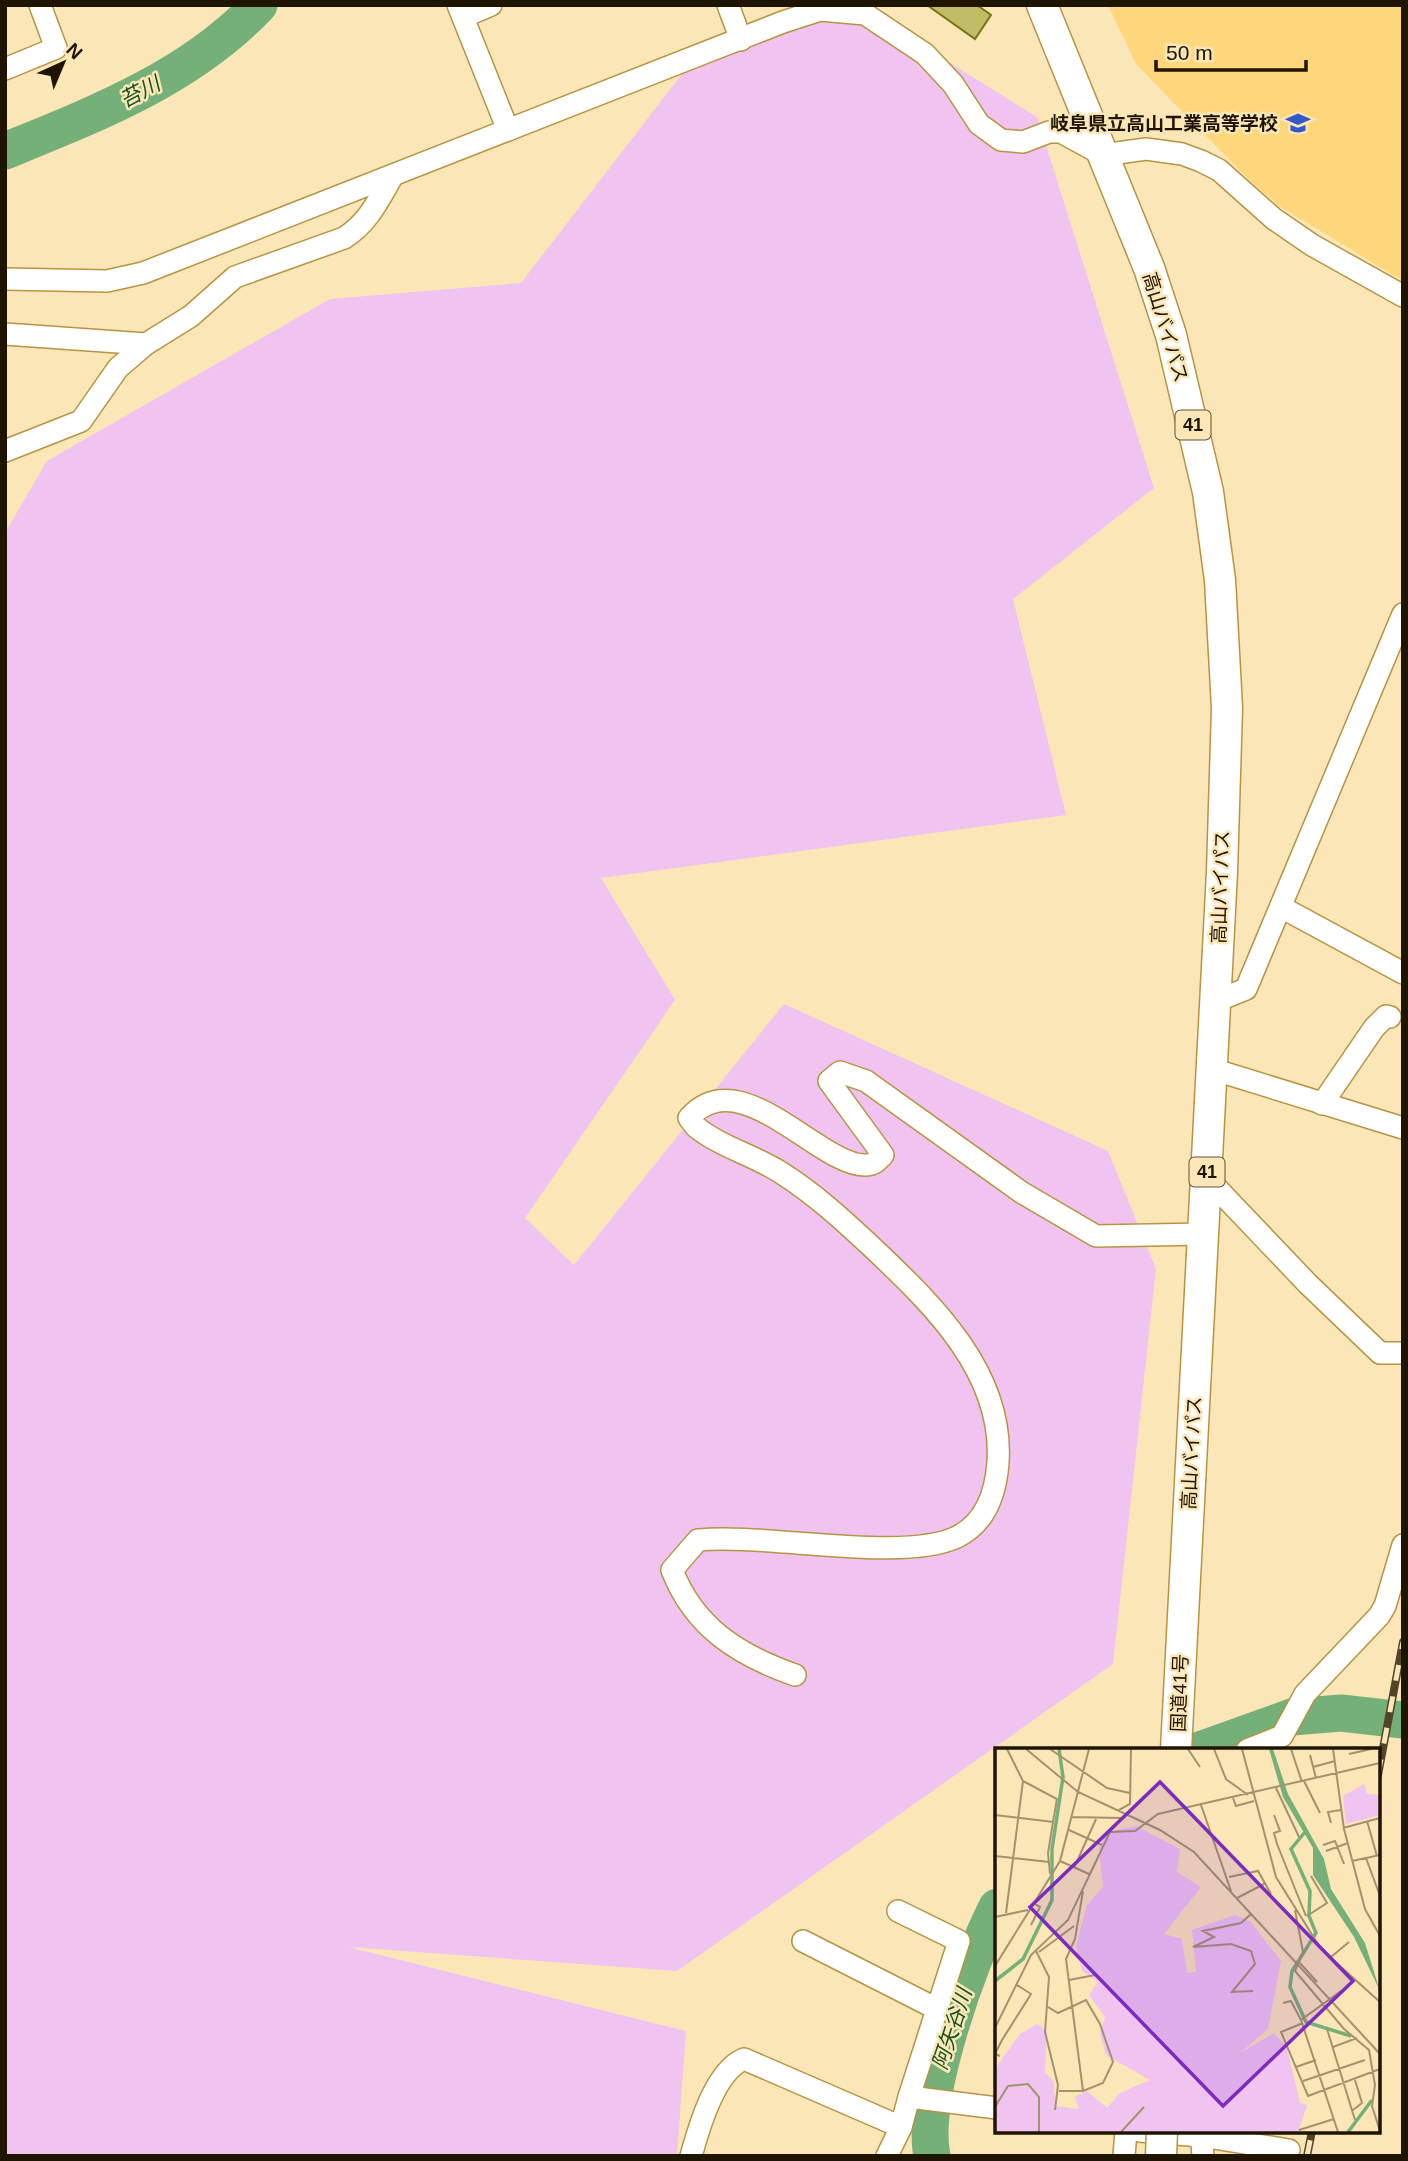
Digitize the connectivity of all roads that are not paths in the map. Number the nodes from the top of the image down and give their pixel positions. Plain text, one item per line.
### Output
1 (40, 5) edge
2 (491, 5) edge
3 (728, 5) edge
4 (1029, 5) edge
5 (1042, 5) edge
6 (873, 10) edge
7 (460, 11) edge
8 (741, 40) junction
9 (5, 69) edge
10 (508, 130) junction
11 (1103, 155) junction
12 (392, 177) junction
13 (5, 279) edge
14 (1403, 296) edge
15 (5, 334) edge
16 (145, 344) junction
17 (5, 451) edge
18 (1403, 614) edge
19 (1281, 907) junction
20 (1403, 973) edge
21 (1216, 1001) junction
22 (1390, 1017) dead end
23 (1212, 1069) junction
24 (1322, 1104) junction
25 (1403, 1128) edge
26 (1207, 1178) junction
27 (1203, 1234) junction
28 (1403, 1353) edge
29 (1403, 1545) edge
30 (1181, 1636) junction
31 (795, 1675) dead end
32 (1160, 1748) edge
33 (1176, 1748) edge
34 (1191, 1748) edge
35 (1253, 1748) edge
36 (898, 1911) dead end
37 (803, 1941) dead end
38 (937, 2009) junction
39 (914, 2098) junction
40 (995, 2108) edge
41 (901, 2127) junction
42 (1126, 2133) edge
43 (1151, 2133) edge
44 (1162, 2133) edge
45 (1201, 2141) edge
46 (1289, 2150) dead end
47 (691, 2156) edge
48 (887, 2156) edge
49 (1124, 2156) edge
50 (1161, 2156) edge

1 - 9 street
2 - 7 street
3 - 8 street
4 - 11 highway, 高山バイパス / 41
5 - 11 highway, 高山バイパス / 41
6 - 8 street
6 - 11 street
7 - 10 street
8 - 10 street
10 - 12 street
11 - 14 street
11 - 21 highway, 高山バイパス / 41
12 - 13 street
12 - 16 street
15 - 16 street
16 - 17 street
18 - 19 street
19 - 20 street
19 - 21 street
21 - 23 highway, 高山バイパス / 41
22 - 24 street
23 - 24 street
23 - 26 highway, 高山バイパス / 41
24 - 25 street
26 - 27 highway, 高山バイパス / 41
26 - 28 street
27 - 30 highway, 高山バイパス / 41
27 - 31 street
29 - 35 street
30 - 32 highway
30 - 33 highway, 国道41号 / 41
30 - 34 street
36 - 38 street
37 - 38 street
38 - 39 street
39 - 40 street
39 - 41 street
41 - 47 street
41 - 48 street
42 - 49 street
43 - 45 street
44 - 50 highway, bridge
45 - 46 street

